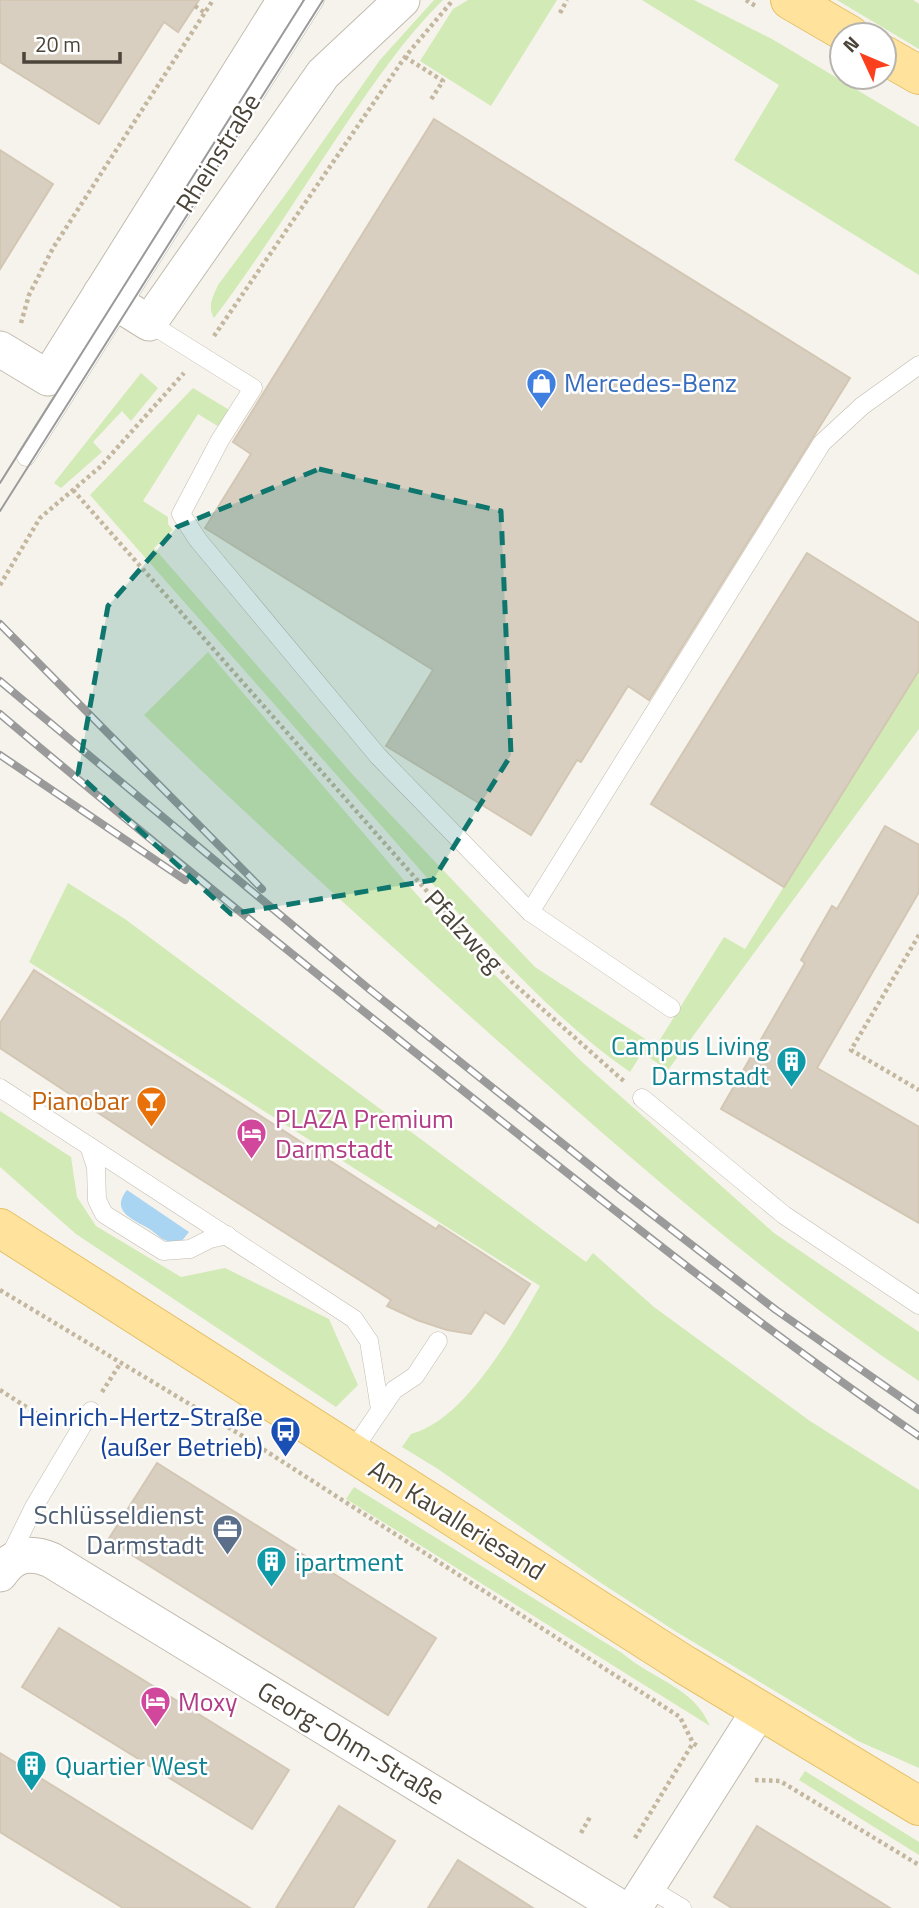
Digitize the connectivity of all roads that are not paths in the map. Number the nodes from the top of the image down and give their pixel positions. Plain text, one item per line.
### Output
1 (285, 0) edge
2 (315, 0) edge
3 (402, 0) edge
4 (806, 5) edge
5 (829, 21) edge
6 (898, 63) edge
7 (919, 75) edge
8 (124, 307) junction
9 (0, 349) edge
10 (919, 365) edge
11 (26, 457) dead end
12 (530, 912) junction
13 (671, 1008) dead end
14 (0, 1088) edge
15 (642, 1098) road end
16 (89, 1146) junction
17 (0, 1228) edge
18 (227, 1235) junction
19 (919, 1305) edge
20 (438, 1341) dead end
21 (380, 1409) junction
22 (91, 1411) road end
23 (351, 1453) junction
24 (3, 1569) edge
25 (759, 1710) junction
26 (919, 1806) edge
27 (634, 1901) edge
28 (682, 1908) edge

1 - 8 street, Rheinstraße
2 - 8 lane, Rheinstraße
3 - 8 street, Rheinstraße
4 - 5 main road
6 - 7 main road
8 - 9 street, Rheinstraße
8 - 11 lane, Rheinstraße
8 - 12 lane
10 - 12 lane
12 - 13 lane
14 - 16 lane
15 - 19 lane
16 - 18 lane
16 - 18 lane
17 - 23 main road, Am Kavalleriesand
18 - 21 lane
20 - 21 lane
21 - 23 lane
22 - 24 lane
23 - 25 main road, Am Kavalleriesand
24 - 27 street, Georg-Ohm-Straße
25 - 26 main road, Am Kavalleriesand
25 - 27 street
27 - 28 lane

